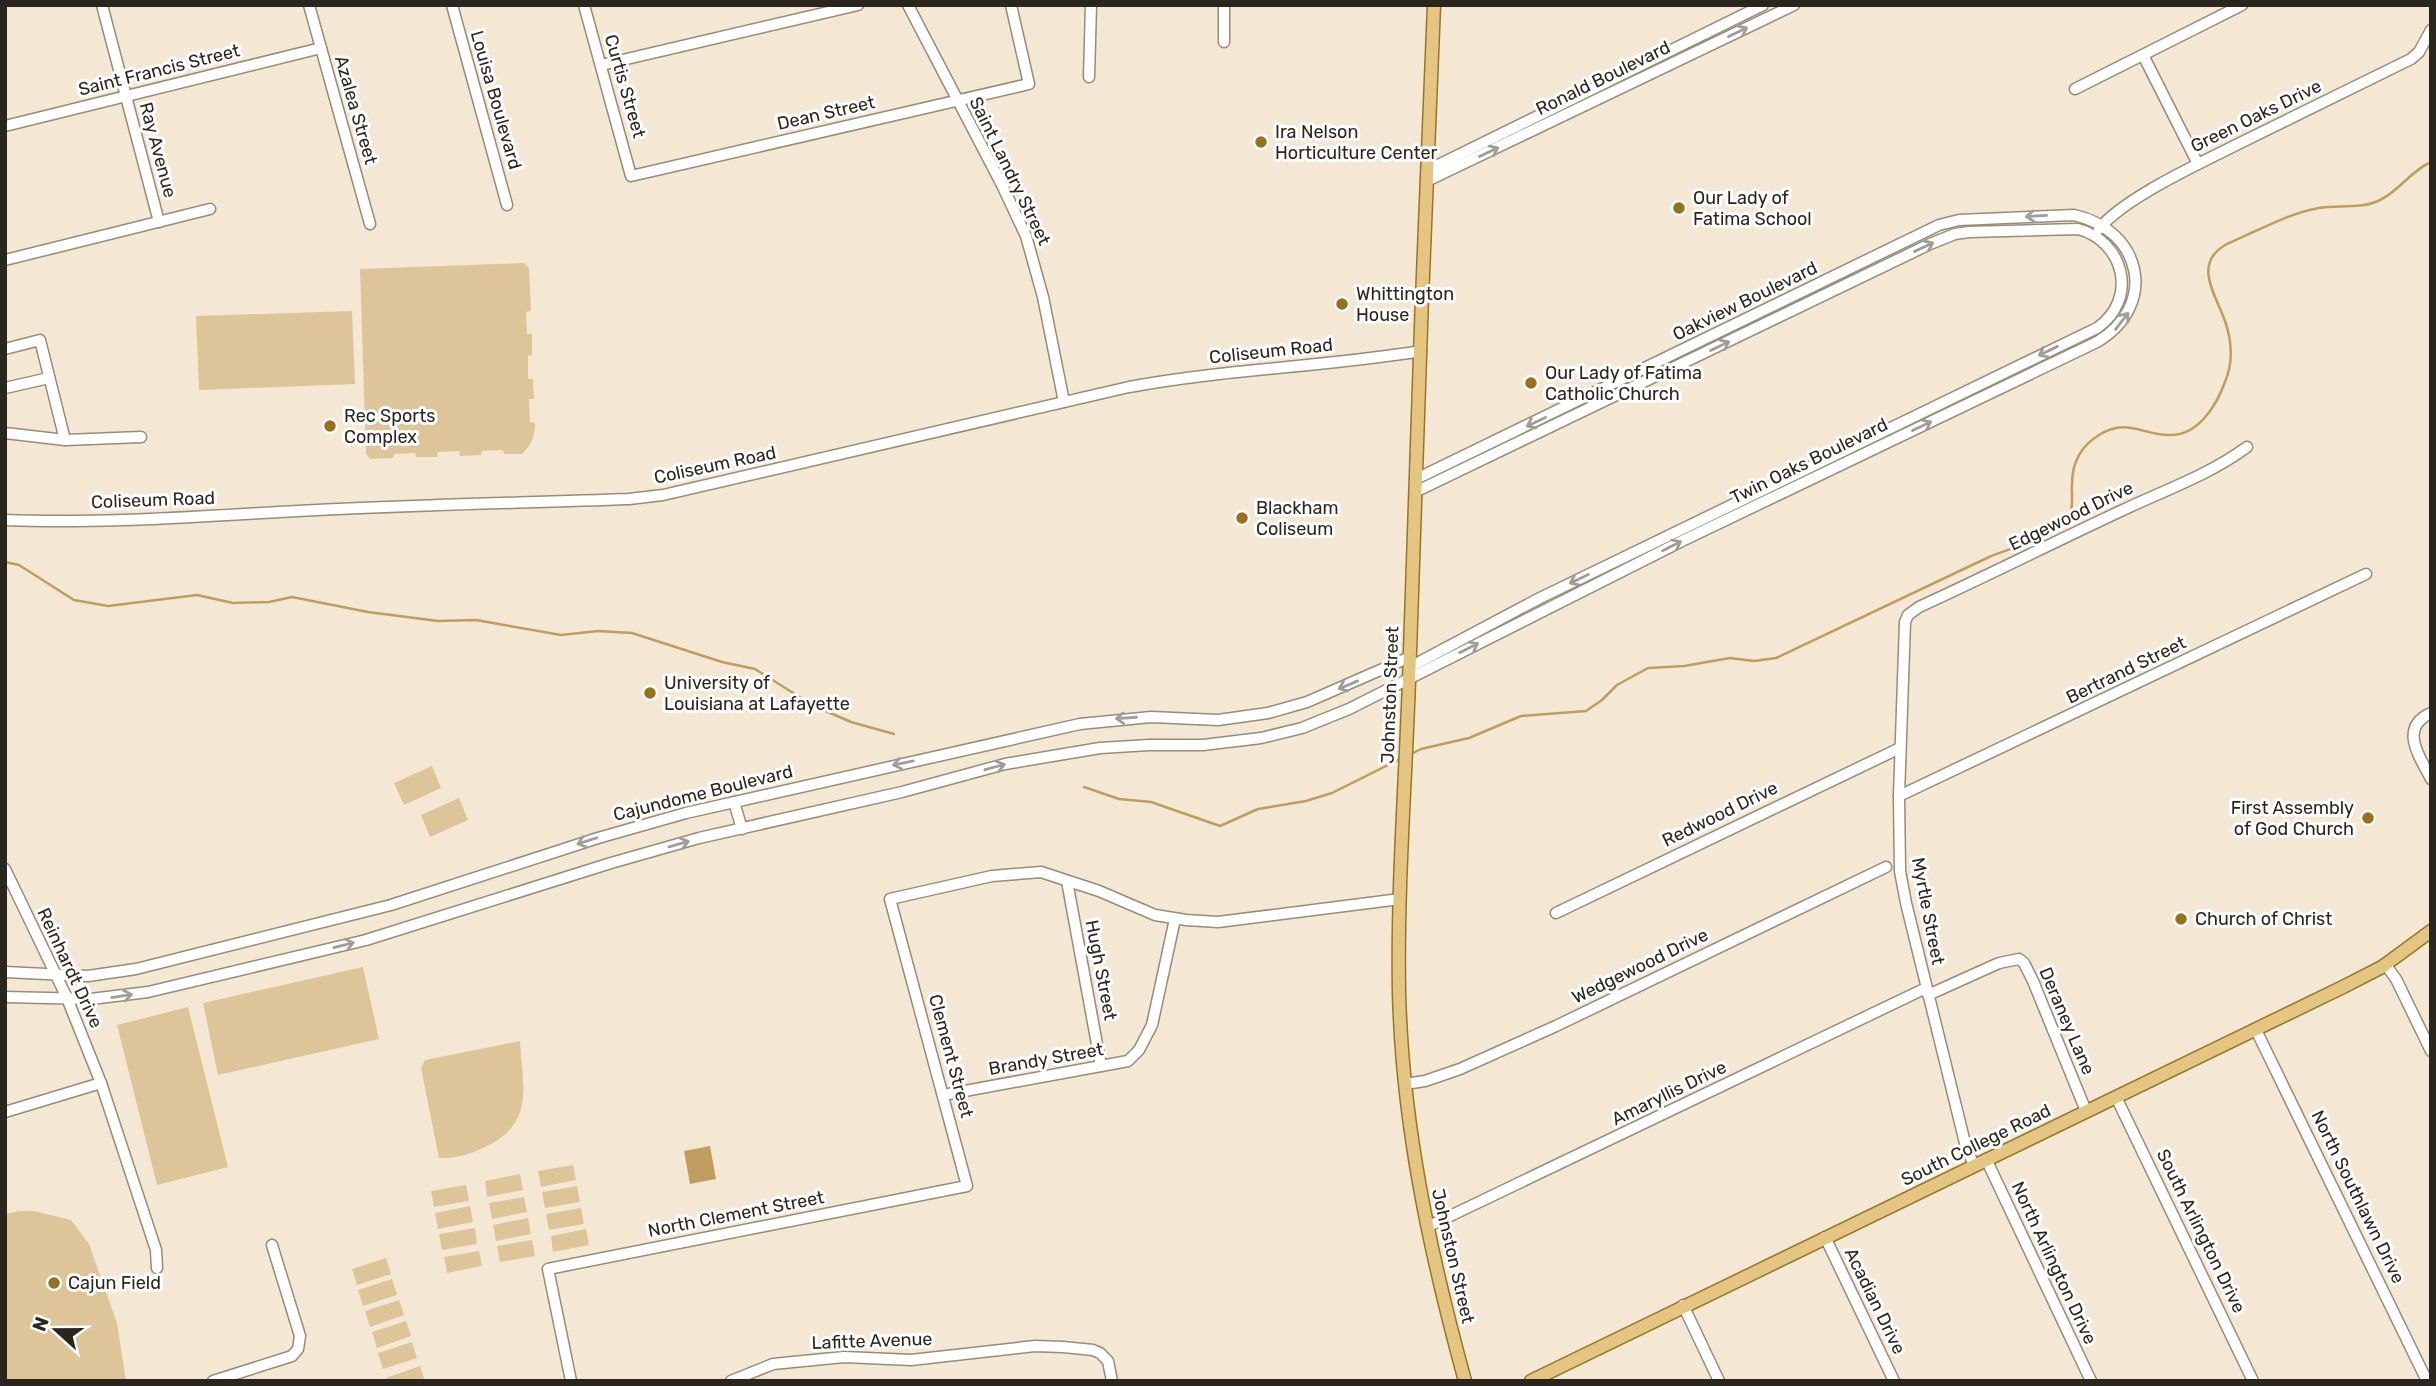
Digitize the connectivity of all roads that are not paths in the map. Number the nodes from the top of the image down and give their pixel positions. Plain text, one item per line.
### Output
1 (102, 5) edge
2 (309, 5) edge
3 (452, 5) edge
4 (584, 5) edge
5 (858, 5) edge
6 (908, 5) edge
7 (1011, 5) edge
8 (1091, 5) edge
9 (1224, 5) edge
10 (1434, 5) edge
11 (1763, 5) edge
12 (1794, 5) edge
13 (2242, 5) edge
14 (2431, 30) edge
15 (1711, 31) junction
16 (1224, 42) dead end
17 (1716, 43) junction
18 (321, 48) junction
19 (2143, 55) junction
20 (601, 65) junction
21 (1089, 77) dead end
22 (2075, 89) dead end
23 (125, 96) junction
24 (957, 100) junction
25 (1568, 100) junction
26 (1573, 113) junction
27 (5, 126) edge
28 (2198, 164) junction
29 (631, 176) joint
30 (1428, 176) junction
31 (507, 205) dead end
32 (210, 209) dead end
33 (159, 222) junction
34 (370, 224) dead end
35 (2098, 230) junction
36 (5, 260) edge
37 (5, 349) edge
38 (1420, 351) junction
39 (50, 378) junction
40 (5, 388) edge
41 (1064, 402) junction
42 (5, 433) edge
43 (141, 436) dead end
44 (65, 440) junction
45 (2247, 447) dead end
46 (1416, 479) junction
47 (1415, 492) junction
48 (5, 520) edge
49 (2367, 574) dead end
50 (1908, 615) joint
51 (1409, 668) junction
52 (2431, 713) edge
53 (1030, 735) junction
54 (1900, 748) junction
55 (1034, 759) junction
56 (2431, 779) edge
57 (1899, 796) junction
58 (734, 802) junction
59 (742, 829) junction
60 (1886, 867) dead end
61 (5, 869) edge
62 (1067, 881) junction
63 (1400, 899) junction
64 (1556, 913) dead end
65 (1175, 919) junction
66 (2431, 931) edge
67 (2385, 964) junction
68 (5, 972) edge
69 (55, 974) junction
70 (1927, 991) junction
71 (5, 996) edge
72 (67, 998) junction
73 (2256, 1030) junction
74 (2431, 1051) edge
75 (1101, 1066) junction
76 (101, 1083) junction
77 (1405, 1084) junction
78 (943, 1095) junction
79 (2116, 1097) junction
80 (2086, 1111) junction
81 (5, 1112) edge
82 (1980, 1162) junction
83 (930, 1194) joint
84 (1427, 1227) junction
85 (1825, 1237) junction
86 (272, 1245) dead end
87 (157, 1268) dead end
88 (1683, 1305) junction
89 (214, 1381) edge
90 (571, 1381) edge
91 (731, 1381) edge
92 (1112, 1381) edge
93 (1465, 1381) edge
94 (1531, 1381) edge
95 (1719, 1381) edge
96 (1894, 1381) edge
97 (2091, 1381) edge
98 (2253, 1381) edge
99 (2427, 1381) edge

1 - 23 street, Ray Avenue
2 - 18 street, Azalea Street
3 - 31 street, Louisa Boulevard
4 - 20 street, Curtis Street
5 - 20 street
6 - 24 street, Saint Landry Street
7 - 24 street, Dean Street
8 - 21 street
9 - 16 street
10 - 30 main road, Johnston Street
11 - 15 street, Ronald Boulevard
17 -> 12 street, Ronald Boulevard
13 - 19 street
14 - 28 street, Green Oaks Drive
15 - 17 street
15 - 25 street, Ronald Boulevard
17 - 26 street, Ronald Boulevard
18 - 23 street, Saint Francis Street
18 - 34 street, Azalea Street
19 - 22 street
19 - 28 street
20 - 29 street, Curtis Street
23 - 27 street, Saint Francis Street
23 - 33 street, Ray Avenue
24 - 29 street, Dean Street
24 - 41 street, Saint Landry Street
25 - 26 street
25 - 30 street, Ronald Boulevard
30 -> 26 street, Ronald Boulevard
28 - 35 street, Green Oaks Drive
30 - 38 main road, Johnston Street
32 - 33 street
33 - 36 street
35 -> 46 street, Oakview Boulevard
47 -> 35 street, Oakview Boulevard
35 - 51 street, Twin Oaks Boulevard
37 - 39 street
38 - 41 street, Coliseum Road
38 - 46 main road, Johnston Street
39 - 40 street
39 - 44 street
41 - 48 street, Coliseum Road
42 - 44 street
43 - 44 street
45 - 50 street, Edgewood Drive
46 - 47 main road, Johnston Street
47 - 51 main road, Johnston Street
49 - 57 street, Bertrand Street
50 - 54 street, Myrtle Street
51 -> 53 street, Cajundome Boulevard
51 - 55 street
51 - 63 main road, Johnston Street
52 - 56 street
53 - 55 street
53 -> 58 street, Cajundome Boulevard
54 - 57 street, Myrtle Street
54 - 64 street, Redwood Drive
59 -> 55 street
57 - 70 street, Myrtle Street
58 - 59 street
58 -> 69 street, Cajundome Boulevard
72 -> 59 street
60 - 77 street, Wedgewood Drive
61 - 69 street, Reinhardt Drive
62 - 65 street
62 - 75 street, Hugh Street
62 - 78 street, Clement Street
63 - 65 street
63 - 77 main road, Johnston Street
65 - 75 street, Brandy Street
66 - 67 main road, South College Road
67 - 73 main road, South College Road
67 - 74 street
68 - 69 street, Cajundome Boulevard
69 - 72 street, Reinhardt Drive
70 - 80 street, Deraney Lane
70 - 82 street, Myrtle Street
70 - 84 street, Amaryllis Drive
71 - 72 street
72 - 76 street, Reinhardt Drive
73 - 79 main road, South College Road
73 - 99 street, North Southlawn Drive
75 - 78 street, Brandy Street
76 - 81 street
76 - 87 street, Reinhardt Drive
77 - 84 main road, Johnston Street
78 - 83 street, Clement Street
79 - 80 main road, South College Road
79 - 98 street, South Arlington Drive
80 - 82 main road, South College Road
82 - 85 main road, South College Road
82 - 97 street, North Arlington Drive
83 - 90 street, North Clement Street
84 - 93 main road, Johnston Street
85 - 88 main road, South College Road
85 - 96 street, Acadian Drive
86 - 89 street
88 - 94 main road, South College Road
88 - 95 street
91 - 92 street, Lafitte Avenue

